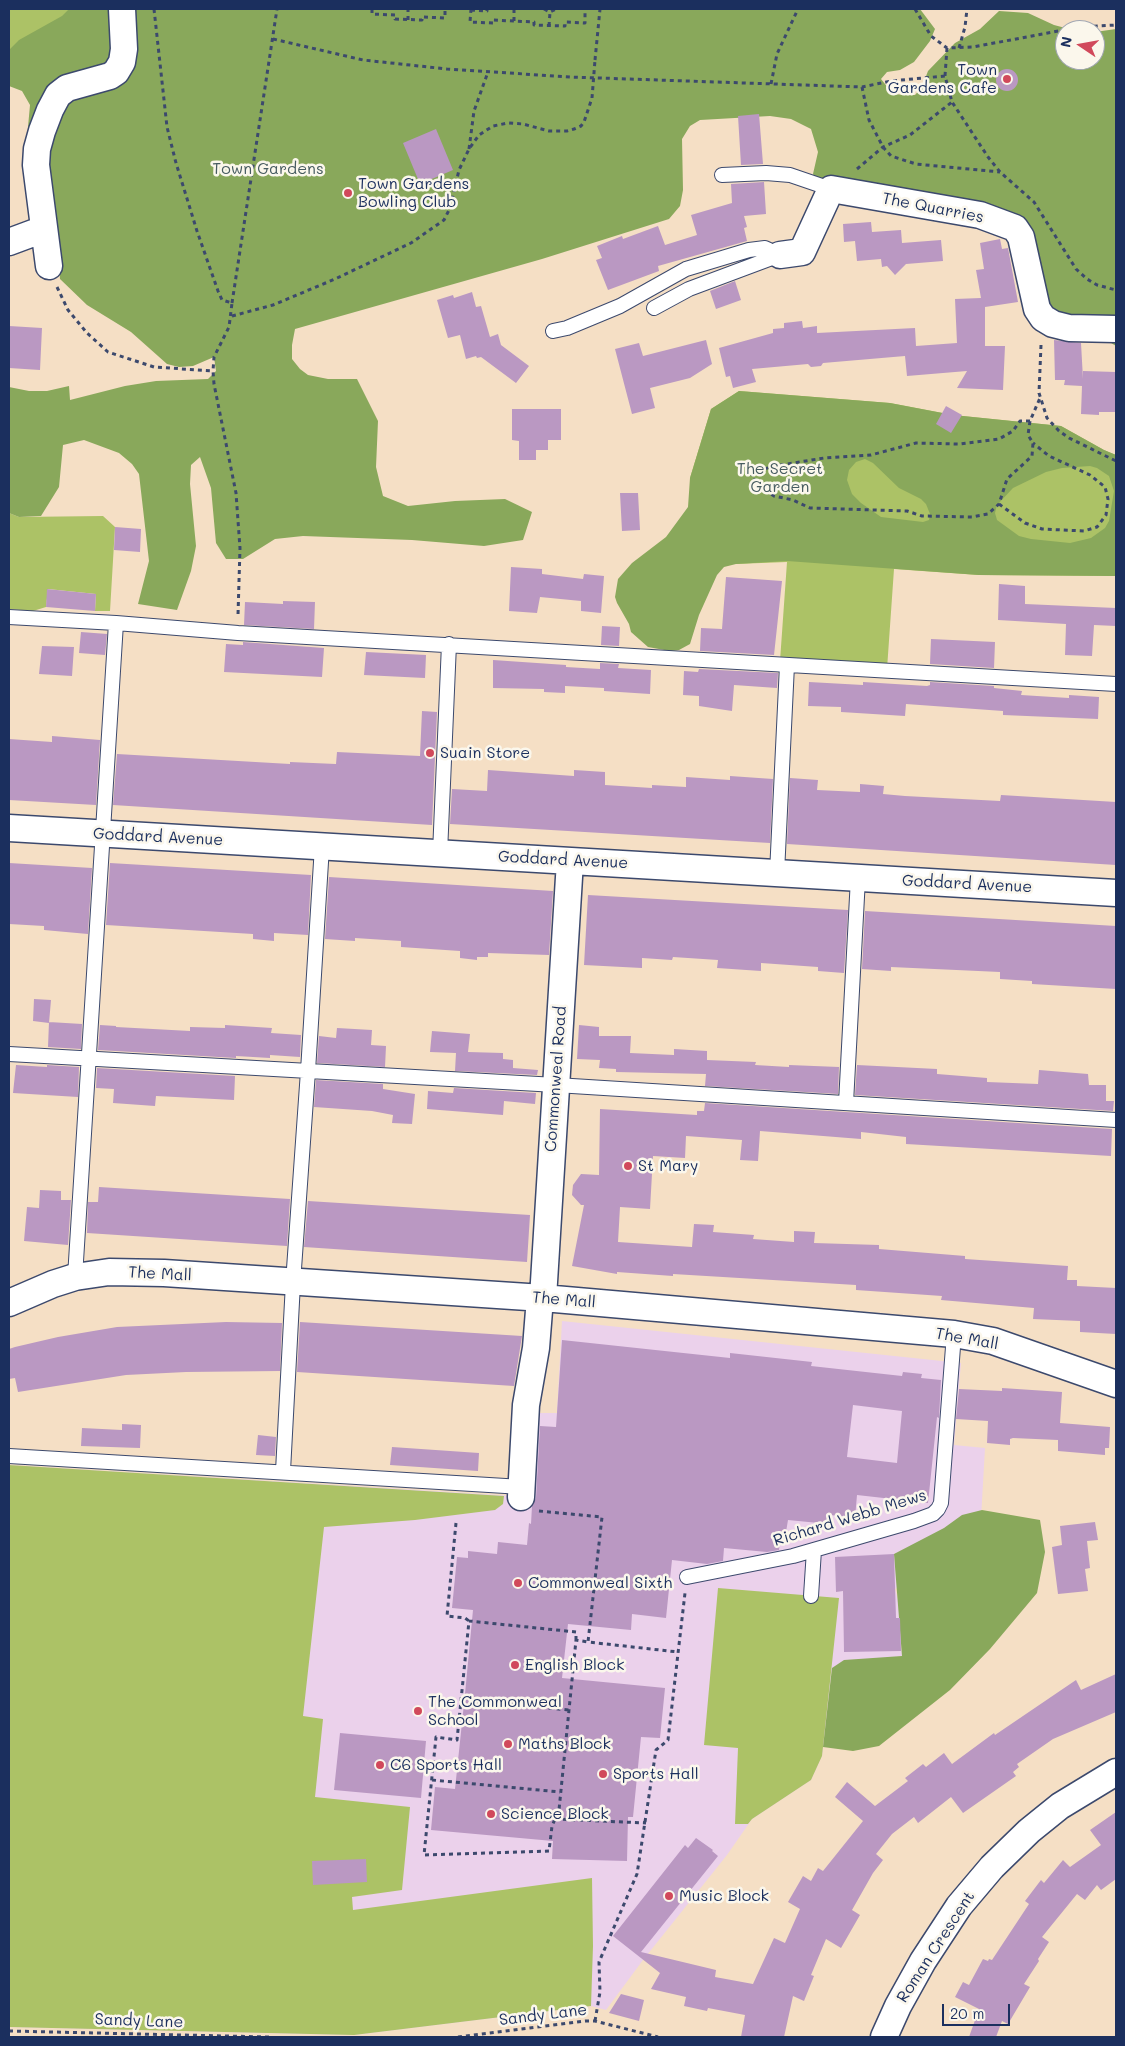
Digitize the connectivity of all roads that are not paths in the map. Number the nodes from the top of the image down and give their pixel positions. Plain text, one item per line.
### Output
1 (122, 9) edge
2 (722, 175) dead end
3 (831, 189) junction
4 (44, 229) junction
5 (9, 242) edge
6 (780, 255) junction
7 (49, 266) road end
8 (654, 308) dead end
9 (1116, 329) edge
10 (553, 332) dead end
11 (9, 617) edge
12 (116, 623) junction
13 (449, 644) junction
14 (787, 665) junction
15 (1116, 684) edge
16 (9, 828) edge
17 (103, 834) junction
18 (322, 846) junction
19 (440, 853) junction
20 (570, 861) junction
21 (777, 873) junction
22 (858, 878) junction
23 (1116, 893) edge
24 (9, 1054) edge
25 (89, 1058) junction
26 (308, 1071) junction
27 (556, 1085) junction
28 (846, 1103) junction
29 (1116, 1120) edge
30 (75, 1277) junction
31 (293, 1283) junction
32 (541, 1298) junction
33 (9, 1303) edge
34 (954, 1334) junction
35 (1116, 1384) edge
36 (9, 1456) edge
37 (283, 1471) junction
38 (526, 1498) joint
39 (814, 1550) junction
40 (687, 1577) road end
41 (811, 1596) dead end
42 (1116, 1772) edge
43 (884, 2037) edge

1 - 4 street
2 - 3 lane
3 - 6 street
3 - 9 street, The Quarries
4 - 5 street
4 - 7 street
6 - 8 lane
6 - 10 lane
11 - 12 lane
12 - 13 lane
12 - 17 lane
13 - 14 lane
13 - 19 lane
14 - 15 lane
14 - 21 lane
16 - 17 street, Goddard Avenue
17 - 18 street, Goddard Avenue
17 - 25 lane
18 - 19 street, Goddard Avenue
18 - 26 lane
19 - 20 street, Goddard Avenue
20 - 21 street, Goddard Avenue
20 - 27 street, Commonweal Road
21 - 22 street, Goddard Avenue
22 - 23 street, Goddard Avenue
22 - 28 lane
24 - 25 lane
25 - 26 lane
25 - 30 lane
26 - 27 lane
26 - 31 lane
27 - 28 lane
27 - 32 street, Commonweal Road
28 - 29 lane
30 - 31 street, The Mall
30 - 33 street, The Mall
31 - 32 street, The Mall
31 - 37 lane
32 - 34 street, The Mall
32 - 38 street, Commonweal Road
34 - 35 street, The Mall
34 - 39 lane, Richard Webb Mews
36 - 37 lane
37 - 38 lane
39 - 40 lane, Richard Webb Mews
39 - 41 lane
42 - 43 street, Roman Crescent

